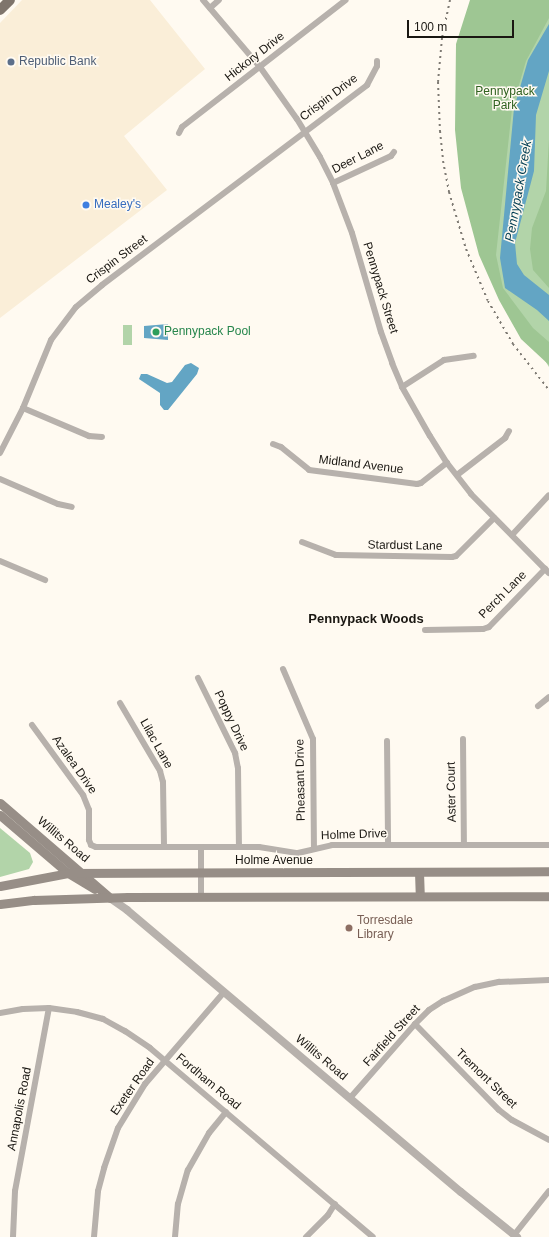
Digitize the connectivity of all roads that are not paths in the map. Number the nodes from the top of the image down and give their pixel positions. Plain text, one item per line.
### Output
1 (10, 0) edge
2 (203, 0) edge
3 (219, 0) edge
4 (346, 0) edge
5 (210, 8) junction
6 (0, 10) edge
7 (377, 61) dead end
8 (260, 67) junction
9 (304, 132) junction
10 (179, 133) dead end
11 (394, 152) dead end
12 (333, 183) junction
13 (474, 356) dead end
14 (402, 387) junction
15 (23, 408) junction
16 (509, 431) dead end
17 (102, 437) dead end
18 (273, 444) dead end
19 (0, 453) edge
20 (448, 463) junction
21 (457, 475) junction
22 (0, 479) edge
23 (549, 495) edge
24 (72, 507) dead end
25 (494, 518) junction
26 (512, 535) junction
27 (302, 542) dead end
28 (0, 561) edge
29 (547, 571) edge
30 (45, 580) dead end
31 (425, 630) dead end
32 (283, 669) dead end
33 (198, 678) dead end
34 (549, 697) edge
35 (120, 703) dead end
36 (538, 706) dead end
37 (32, 725) dead end
38 (463, 739) dead end
39 (387, 741) dead end
40 (0, 802) edge
41 (0, 815) edge
42 (90, 845) joint
43 (388, 845) junction
44 (464, 845) junction
45 (549, 845) edge
46 (164, 847) junction
47 (201, 847) junction
48 (239, 847) junction
49 (314, 848) junction
50 (549, 871) edge
51 (419, 872) junction
52 (68, 873) junction
53 (84, 873) junction
54 (201, 873) junction
55 (0, 886) edge
56 (420, 896) junction
57 (549, 896) edge
58 (202, 897) junction
59 (110, 898) junction
60 (0, 904) edge
61 (549, 980) edge
62 (224, 992) junction
63 (49, 1008) junction
64 (0, 1013) edge
65 (415, 1024) junction
66 (165, 1060) junction
67 (350, 1098) junction
68 (226, 1112) junction
69 (549, 1140) edge
70 (549, 1190) edge
71 (335, 1204) junction
72 (516, 1236) edge
73 (13, 1237) edge
74 (94, 1237) edge
75 (175, 1237) edge
76 (306, 1237) edge
77 (373, 1237) edge

1 - 6 main road
2 - 5 street, Pennypack Street
3 - 5 street
4 - 8 street, Hickory Drive
5 - 8 street, Pennypack Street
7 - 9 street, Crispin Drive
8 - 9 street, Pennypack Street
8 - 10 street, Hickory Drive
9 - 12 street, Pennypack Street
9 - 15 street, Crispin Street
11 - 12 street, Deer Lane
12 - 14 street, Pennypack Street
13 - 14 street
14 - 20 street, Pennypack Street
15 - 17 street
15 - 19 street, Crispin Street
16 - 21 street
18 - 20 street, Midland Avenue
20 - 21 street, Pennypack Street
21 - 25 street, Pennypack Street
22 - 24 street
23 - 26 street
25 - 26 street, Pennypack Street
25 - 27 street, Stardust Lane
26 - 29 street, Pennypack Street
28 - 30 street
29 - 31 street, Perch Lane
32 - 49 street, Pheasant Drive
33 - 48 street, Poppy Drive
34 - 36 street
35 - 46 street, Lilac Lane
37 - 42 street, Azalea Drive
38 - 44 street, Aster Court
39 - 43 street
40 - 53 main road, Willits Road
41 - 52 main road, Willits Road
42 - 46 street, Holme Drive
43 - 44 street, Holme Drive
43 - 49 street, Holme Drive
44 - 45 street, Holme Drive
46 - 47 street, Holme Drive
47 - 48 street, Holme Drive
47 - 54 street
48 - 49 street, Holme Drive
50 - 51 main road, Holme Avenue
51 - 54 main road, Holme Avenue
51 - 56 main road
52 - 53 main road, Holme Avenue
52 - 55 main road, Holme Avenue
52 - 59 main road, Willits Road
53 - 54 main road, Holme Avenue
53 - 59 main road, Willits Road
54 - 58 street
56 - 57 main road
56 - 58 main road
58 - 59 main road
59 - 60 main road
59 - 62 street, Willits Road
61 - 65 street, Fairfield Street
62 - 66 street, Exeter Road
62 - 67 street, Willits Road
63 - 64 street, Fordham Road
63 - 66 street, Fordham Road
63 - 73 street, Annapolis Road
65 - 67 street, Fairfield Street
65 - 69 street, Tremont Street
66 - 68 street, Fordham Road
66 - 74 street, Exeter Road
67 - 72 street, Willits Road
68 - 71 street, Fordham Road
68 - 75 street
70 - 72 street
71 - 76 street
71 - 77 street, Fordham Road

